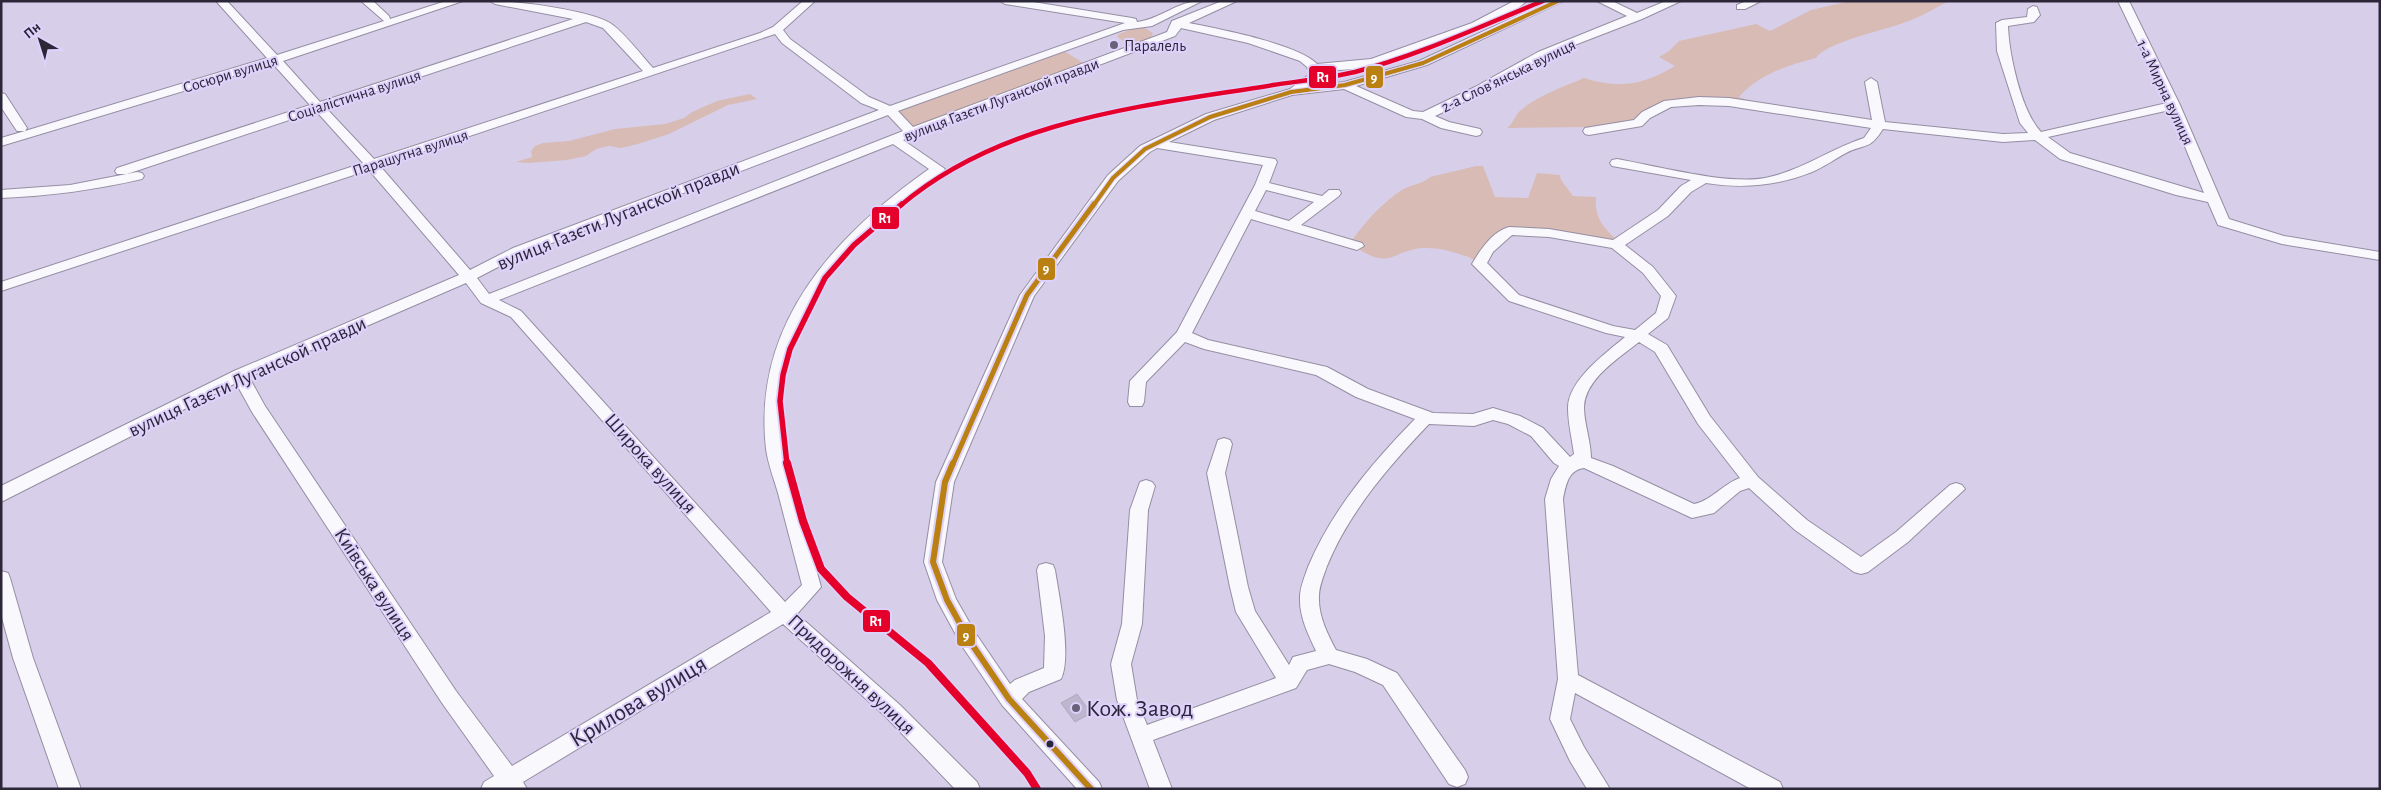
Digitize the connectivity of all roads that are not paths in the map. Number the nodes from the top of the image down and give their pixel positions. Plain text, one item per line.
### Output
1 (221, 1) edge
2 (366, 1) edge
3 (437, 1) edge
4 (458, 1) edge
5 (495, 1) edge
6 (810, 1) edge
7 (1005, 1) edge
8 (1197, 1) edge
9 (1232, 1) edge
10 (1521, 1) edge
11 (1558, 1) edge
12 (1602, 1) edge
13 (1676, 1) edge
14 (1756, 1) edge
15 (2123, 1) edge
16 (1741, 7) dead end
17 (2033, 9) dead end
18 (1638, 17) junction
19 (385, 18) junction
20 (586, 18) junction
21 (1179, 23) junction
22 (1148, 24) junction
23 (777, 29) junction
24 (274, 56) junction
25 (1313, 68) junction
26 (651, 72) junction
27 (1871, 82) dead end
28 (1345, 85) junction
29 (1292, 92) junction
30 (1, 97) edge
31 (2174, 105) junction
32 (320, 106) junction
33 (890, 110) junction
34 (1425, 116) junction
35 (1879, 125) junction
36 (22, 128) junction
37 (1589, 131) dead end
38 (911, 132) junction
39 (1476, 132) dead end
40 (1, 134) edge
41 (2038, 136) junction
42 (894, 139) junction
43 (1, 142) edge
44 (1155, 144) junction
45 (1616, 163) dead end
46 (372, 165) junction
47 (122, 171) dead end
48 (142, 174) dead end
49 (1703, 179) junction
50 (1262, 185) junction
51 (2207, 185) joint
52 (1, 194) edge
53 (1329, 197) joint
54 (2213, 199) junction
55 (1247, 213) junction
56 (1291, 226) junction
57 (1616, 245) junction
58 (1357, 246) dead end
59 (2380, 256) edge
60 (468, 277) junction
61 (1, 287) edge
62 (486, 300) junction
63 (1183, 335) junction
64 (1638, 335) junction
65 (240, 375) junction
66 (1136, 402) dead end
67 (1426, 417) junction
68 (1224, 444) dead end
69 (1570, 464) junction
70 (1752, 481) junction
71 (1146, 486) dead end
72 (1956, 489) dead end
73 (1, 496) edge
74 (1046, 570) dead end
75 (1, 578) edge
76 (784, 614) junction
77 (1329, 656) junction
78 (1568, 679) junction
79 (1289, 682) junction
80 (1009, 699) junction
81 (1140, 736) junction
82 (1457, 777) dead end
83 (506, 785) edge
84 (70, 789) edge
85 (969, 789) edge
86 (1091, 789) edge
87 (1161, 789) edge
88 (1599, 789) edge
89 (1772, 789) edge

1 - 24 street
2 - 19 street
3 - 19 street, Сосюри вулиця
4 - 24 street, Сосюри вулиця
5 - 20 street
6 - 23 street, Парашутна вулиця
7 - 22 street
8 - 22 street, вулиця Газєти Луганской правди
9 - 21 street, вулиця Газєти Луганской правди
10 - 25 street
11 - 28 street
12 - 18 street
13 - 18 street, 2-а Слов’янська вулиця
14 - 16 street
15 - 31 street, 1-а Мирна вулиця
17 - 41 street
18 - 34 street, 2-а Слов’янська вулиця
19 - 24 street, Сосюри вулиця
20 - 26 street
20 - 32 street, Соціалістична вулиця
21 - 22 street
21 - 25 street
21 - 38 street, вулиця Газєти Луганской правди
22 - 33 street, вулиця Газєти Луганской правди
23 - 26 street, Парашутна вулиця
23 - 33 street
24 - 32 street
24 - 36 street, Сосюри вулиця
24 - 43 street, Сосюри вулиця
25 - 29 street
26 - 46 street, Парашутна вулиця
27 - 35 street
28 - 29 street
28 - 34 street
29 - 44 street
30 - 36 street
31 - 41 street
31 - 51 street, 1-а Мирна вулиця
32 - 46 street
32 - 47 street, Соціалістична вулиця
33 - 38 street
33 - 60 street, вулиця Газєти Луганской правди
34 - 39 street
35 - 37 street
35 - 41 street
35 - 49 street
36 - 40 street, Сосюри вулиця
38 - 42 street, вулиця Газєти Луганской правди
41 - 54 street
42 - 62 street, вулиця Газєти Луганской правди
42 - 76 street, Придорожня вулиця
44 - 50 street
44 - 80 street
45 - 49 street
46 - 60 street
46 - 61 street, Парашутна вулиця
48 - 52 street
49 - 57 street
50 - 53 street
50 - 55 street
51 - 54 street
53 - 56 street
54 - 59 street
55 - 56 street
55 - 63 street
56 - 58 street
57 - 64 street
57 - 64 street
60 - 62 street
60 - 65 street, вулиця Газєти Луганской правди
62 - 76 street, Широка вулиця
63 - 66 street
63 - 67 street
64 - 69 street
64 - 70 street
65 - 73 street, вулиця Газєти Луганской правди
65 - 83 street, Київська вулиця
67 - 69 street
67 - 77 street
68 - 79 street
69 - 70 street
69 - 78 street
70 - 72 street
71 - 81 street
74 - 80 street
75 - 84 street
76 - 83 street, Крилова вулиця
76 - 85 street, Придорожня вулиця
77 - 79 street
77 - 82 street
78 - 88 street
78 - 89 street
79 - 81 street
80 - 86 street
81 - 87 street

